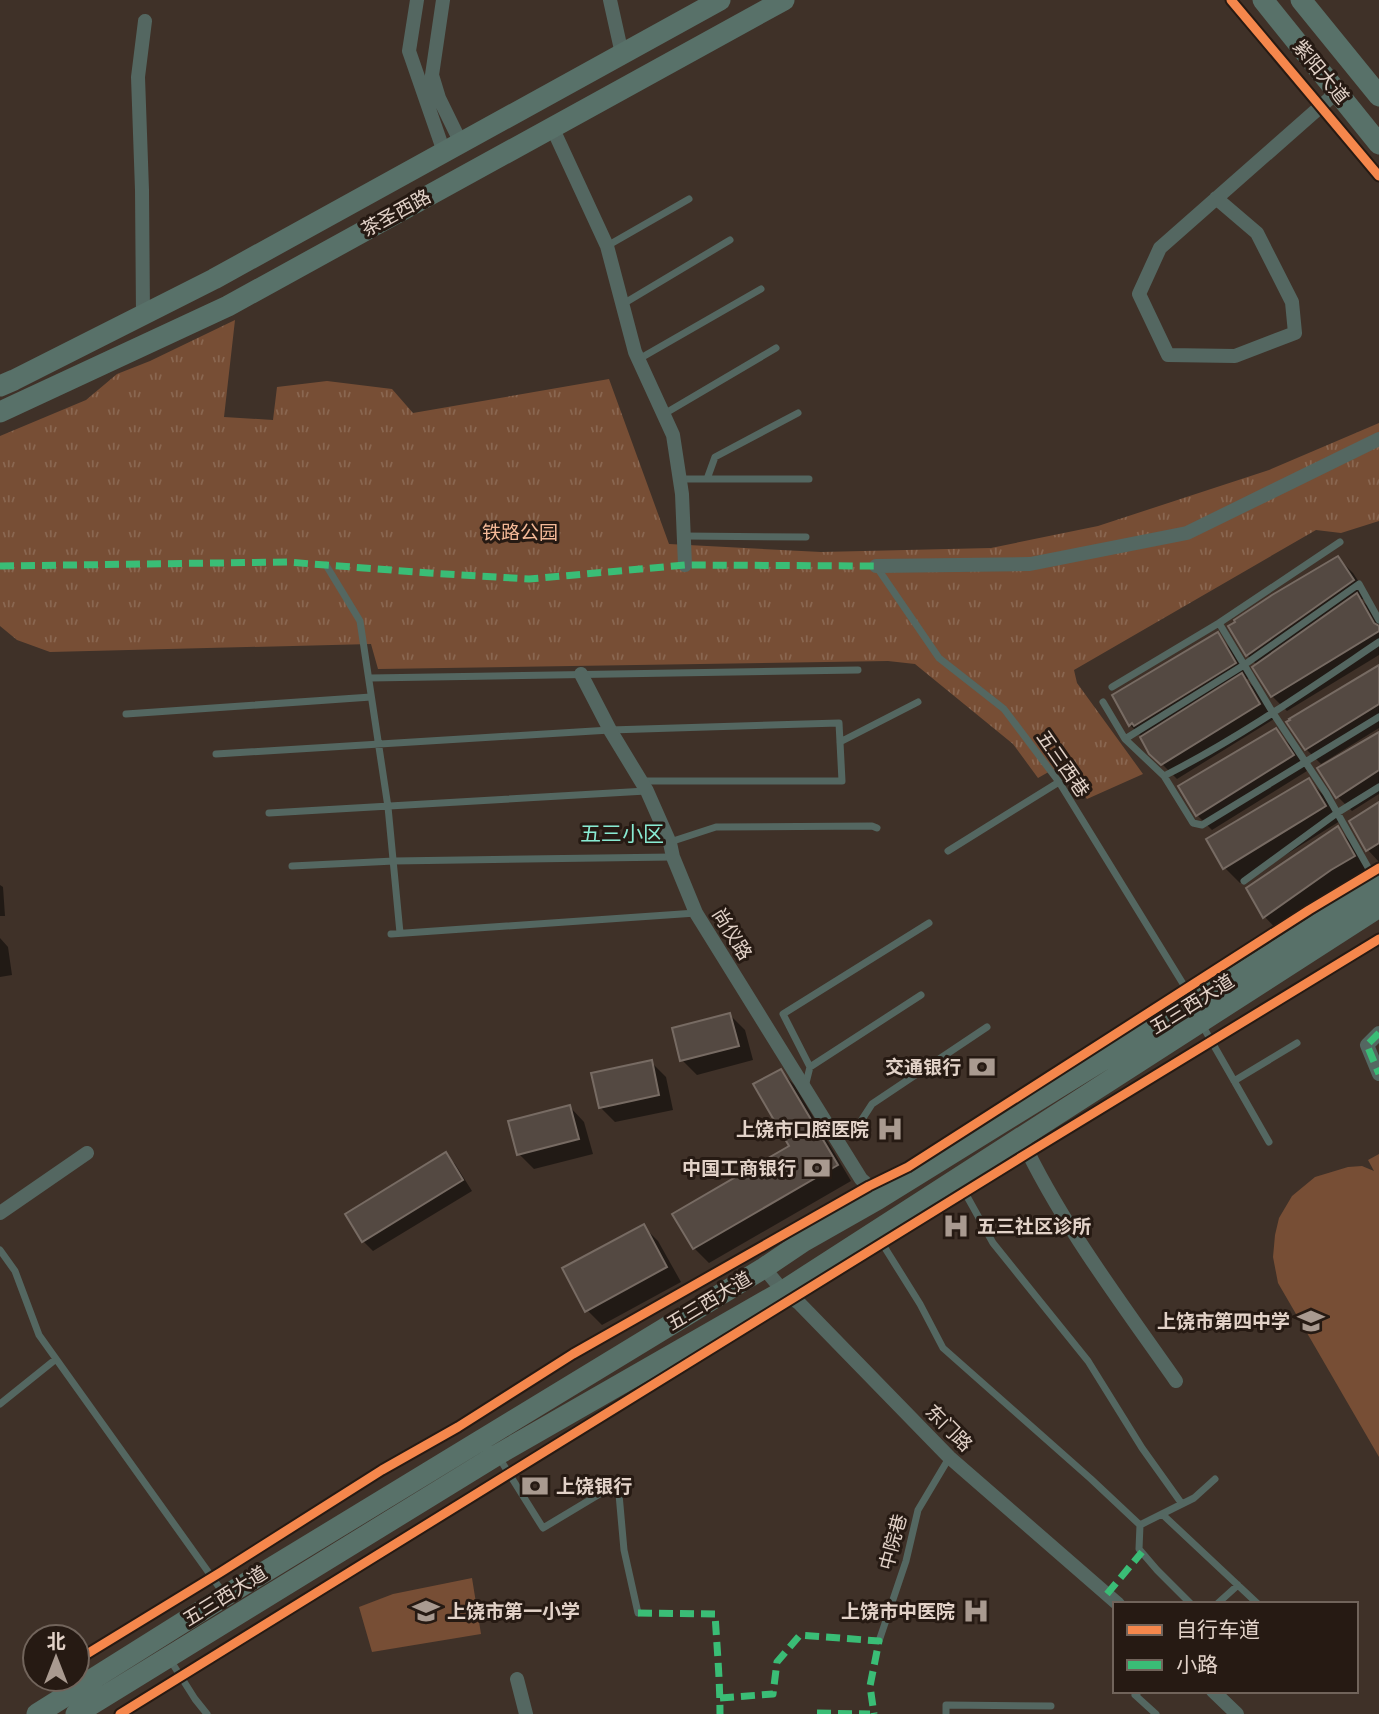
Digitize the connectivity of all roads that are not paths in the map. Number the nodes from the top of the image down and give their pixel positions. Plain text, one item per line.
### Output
1 (417, 0) edge
2 (443, 0) edge
3 (720, 0) edge
4 (784, 0) edge
5 (1263, 0) edge
6 (1301, 0) edge
7 (614, 2) edge
8 (145, 20) dead end
9 (622, 54) junction
10 (1337, 92) junction
11 (1379, 96) edge
12 (552, 127) junction
13 (1379, 144) edge
14 (453, 147) junction
15 (1216, 198) junction
16 (689, 199) dead end
17 (730, 240) dead end
18 (607, 246) junction
19 (761, 289) dead end
20 (622, 304) junction
21 (143, 315) junction
22 (776, 348) dead end
23 (638, 359) junction
24 (0, 386) edge
25 (0, 412) edge
26 (798, 413) dead end
27 (664, 414) junction
28 (1379, 439) edge
29 (680, 479) junction
30 (707, 479) junction
31 (809, 479) dead end
32 (684, 536) junction
33 (806, 537) dead end
34 (1340, 542) dead end
35 (326, 565) dead end
36 (685, 565) dead end
37 (876, 566) joint
38 (1379, 620) edge
39 (1219, 623) junction
40 (1379, 642) edge
41 (1244, 665) junction
42 (858, 670) dead end
43 (581, 674) junction
44 (370, 678) junction
45 (1112, 687) dead end
46 (371, 697) junction
47 (918, 702) dead end
48 (1103, 702) dead end
49 (1273, 713) junction
50 (126, 714) dead end
51 (1379, 717) edge
52 (610, 730) junction
53 (1125, 739) junction
54 (840, 742) junction
55 (378, 744) junction
56 (216, 754) dead end
57 (1306, 763) junction
58 (1164, 776) junction
59 (1059, 782) junction
60 (644, 786) junction
61 (1379, 787) edge
62 (388, 807) junction
63 (269, 813) dead end
64 (1337, 813) junction
65 (877, 828) dead end
66 (672, 850) junction
67 (948, 851) dead end
68 (394, 862) junction
69 (292, 866) dead end
70 (1244, 881) dead end
71 (1378, 885) edge
72 (1379, 907) edge
73 (696, 913) junction
74 (929, 923) dead end
75 (400, 933) junction
76 (391, 934) dead end
77 (921, 995) dead end
78 (1198, 1013) junction
79 (987, 1027) dead end
80 (1379, 1033) edge
81 (1297, 1043) dead end
82 (810, 1067) junction
83 (1379, 1074) edge
84 (1234, 1081) junction
85 (804, 1087) junction
86 (1021, 1138) junction
87 (837, 1140) junction
88 (1269, 1142) dead end
89 (87, 1153) dead end
90 (957, 1178) junction
91 (878, 1199) junction
92 (0, 1213) edge
93 (875, 1232) junction
94 (0, 1250) edge
95 (764, 1268) junction
96 (783, 1291) junction
97 (56, 1359) junction
98 (1175, 1381) dead end
99 (0, 1404) edge
100 (497, 1455) junction
101 (949, 1457) junction
102 (1214, 1479) dead end
103 (1182, 1504) junction
104 (1162, 1514) junction
105 (1140, 1525) junction
106 (1238, 1585) junction
107 (225, 1596) junction
108 (1116, 1602) edge
109 (1189, 1602) edge
110 (1219, 1602) edge
111 (1256, 1602) edge
112 (638, 1613) dead end
113 (879, 1641) dead end
114 (169, 1657) junction
115 (517, 1679) dead end
116 (1137, 1693) edge
117 (1215, 1693) edge
118 (1051, 1706) dead end
119 (37, 1714) edge
120 (76, 1714) edge
121 (208, 1714) edge
122 (527, 1714) edge
123 (946, 1714) edge
124 (1156, 1714) edge
125 (1237, 1714) edge

1 - 14 street
2 - 14 street
3 - 9 main road, 茶圣西路
4 - 12 main road, 茶圣西路
5 - 10 main road, 紫阳大道
6 - 11 main road, 紫阳大道
7 - 9 street
8 - 21 street
9 - 14 main road, 茶圣西路
10 - 13 main road, 紫阳大道
10 - 15 street
12 - 18 street
12 - 25 main road, 茶圣西路
14 - 21 main road, 茶圣西路
15 - 15 street
16 - 18 lane
17 - 20 lane
18 - 20 street
19 - 23 lane
20 - 23 street
21 - 24 main road, 茶圣西路
22 - 27 lane
23 - 27 street
26 - 30 lane
27 - 29 street
28 - 37 street
29 - 30 lane
29 - 32 street
30 - 31 lane
32 - 33 lane
32 - 36 street
34 - 39 lane
35 - 44 lane
37 - 59 lane, 五三西巷
38 - 41 lane
39 - 41 lane
39 - 45 lane
40 - 49 lane
41 - 49 lane
41 - 53 lane
42 - 43 lane
43 - 44 lane
43 - 52 street, 尚仪路
44 - 46 lane
46 - 50 lane
46 - 55 lane
47 - 54 lane
48 - 53 lane
49 - 57 lane
49 - 58 lane
51 - 57 lane
52 - 54 lane
52 - 55 lane
52 - 60 street, 尚仪路
53 - 58 lane
54 - 60 lane
55 - 56 lane
55 - 62 lane
57 - 58 lane
57 - 64 lane
59 - 67 lane
59 - 78 lane, 五三西巷
60 - 62 lane
60 - 66 street, 尚仪路
61 - 64 lane
62 - 63 lane
62 - 68 lane
64 - 70 lane
64 - 71 lane
65 - 66 lane
66 - 68 lane
66 - 73 street, 尚仪路
68 - 69 lane
68 - 75 lane
71 - 78 main road, 五三西大道
72 - 78 main road, 五三西大道
73 - 75 lane
73 - 85 street, 尚仪路
74 - 82 lane
75 - 76 lane
77 - 82 lane
78 - 84 lane, 五三西巷
78 - 86 main road, 五三西大道
78 - 91 main road, 五三西大道
79 - 87 lane
80 - 83 street
81 - 84 lane
82 - 85 lane
84 - 88 lane, 五三西巷
85 - 87 street, 尚仪路
86 - 90 main road, 五三西大道
86 - 98 street
87 - 91 street, 尚仪路
89 - 92 street
90 - 93 main road, 五三西大道
90 - 103 lane
91 - 95 main road, 五三西大道
93 - 96 main road, 五三西大道
93 - 105 lane
94 - 97 lane
95 - 96 street, 东门路
95 - 107 main road, 五三西大道
96 - 100 main road, 五三西大道
96 - 101 street, 东门路
97 - 99 lane
97 - 107 lane
100 - 112 lane
100 - 114 main road, 五三西大道
101 - 108 street, 东门路
101 - 113 lane, 中院巷
102 - 103 lane
103 - 104 lane
104 - 105 lane
104 - 106 lane
105 - 109 lane
106 - 110 lane
106 - 111 lane
107 - 119 main road, 五三西大道
114 - 120 main road, 五三西大道
114 - 121 lane
115 - 122 street
116 - 124 lane
117 - 125 street
118 - 123 lane

